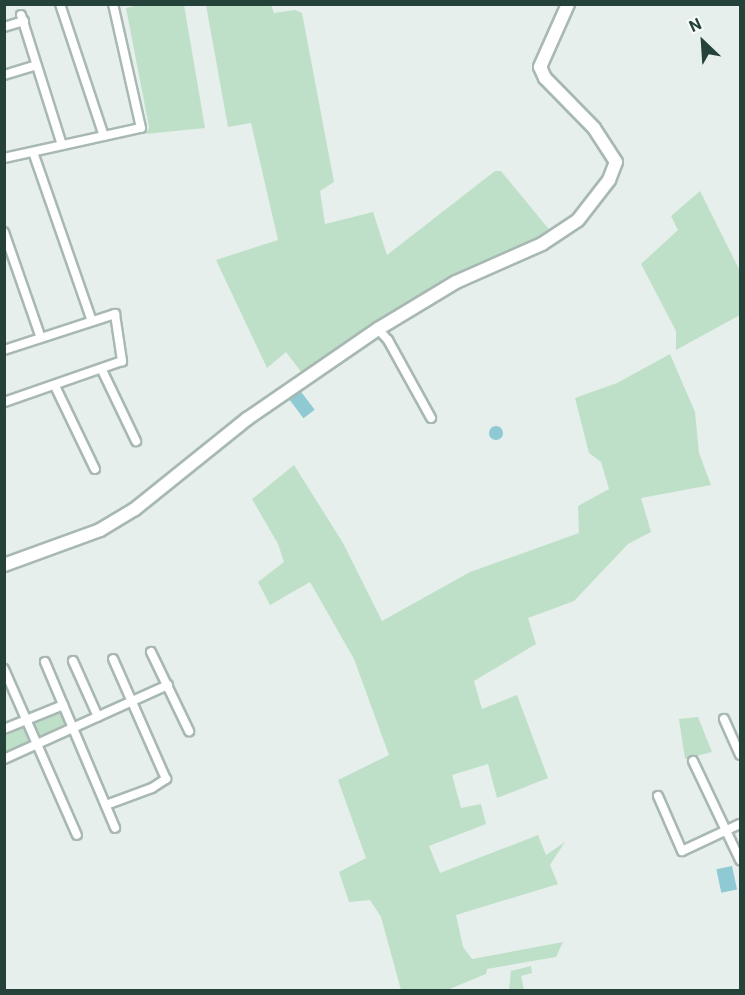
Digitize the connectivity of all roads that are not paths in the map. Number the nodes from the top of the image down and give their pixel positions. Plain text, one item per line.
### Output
1 (60, 4) edge
2 (113, 4) edge
3 (568, 4) edge
4 (4, 27) edge
5 (36, 65) junction
6 (4, 75) edge
7 (104, 136) junction
8 (62, 145) junction
9 (33, 152) junction
10 (4, 158) edge
11 (4, 232) edge
12 (92, 321) junction
13 (378, 329) junction
14 (41, 338) junction
15 (4, 350) edge
16 (102, 370) junction
17 (55, 386) junction
18 (4, 402) edge
19 (431, 417) dead end
20 (136, 441) dead end
21 (95, 469) dead end
22 (4, 565) edge
23 (152, 652) dead end
24 (114, 659) dead end
25 (73, 661) dead end
26 (45, 662) dead end
27 (4, 669) edge
28 (168, 685) junction
29 (133, 700) junction
30 (63, 705) junction
31 (98, 717) junction
32 (724, 719) dead end
33 (27, 720) junction
34 (73, 728) junction
35 (4, 729) edge
36 (189, 731) dead end
37 (38, 744) junction
38 (741, 755) edge
39 (5, 759) edge
40 (693, 761) dead end
41 (658, 796) dead end
42 (105, 805) junction
43 (741, 824) edge
44 (115, 828) dead end
45 (725, 832) junction
46 (77, 835) dead end
47 (741, 860) edge

1 - 7 street
2 - 7 street
3 - 13 street
4 - 5 street
5 - 6 street
5 - 8 street
7 - 8 street
8 - 9 street
9 - 10 street
9 - 12 street
11 - 14 street
12 - 14 street
12 - 16 street
13 - 19 street
13 - 22 street
14 - 15 street
16 - 17 street
16 - 20 street
17 - 18 street
17 - 21 street
23 - 28 street
24 - 29 street
25 - 31 street
26 - 30 street
27 - 33 street
28 - 29 street
28 - 36 street
29 - 31 street
29 - 42 street
30 - 33 street
30 - 34 street
31 - 34 street
32 - 38 street
33 - 35 street
33 - 37 street
34 - 37 street
34 - 42 street
37 - 39 street
37 - 46 street
40 - 45 street
41 - 45 street
42 - 44 street
43 - 45 street
45 - 47 street

